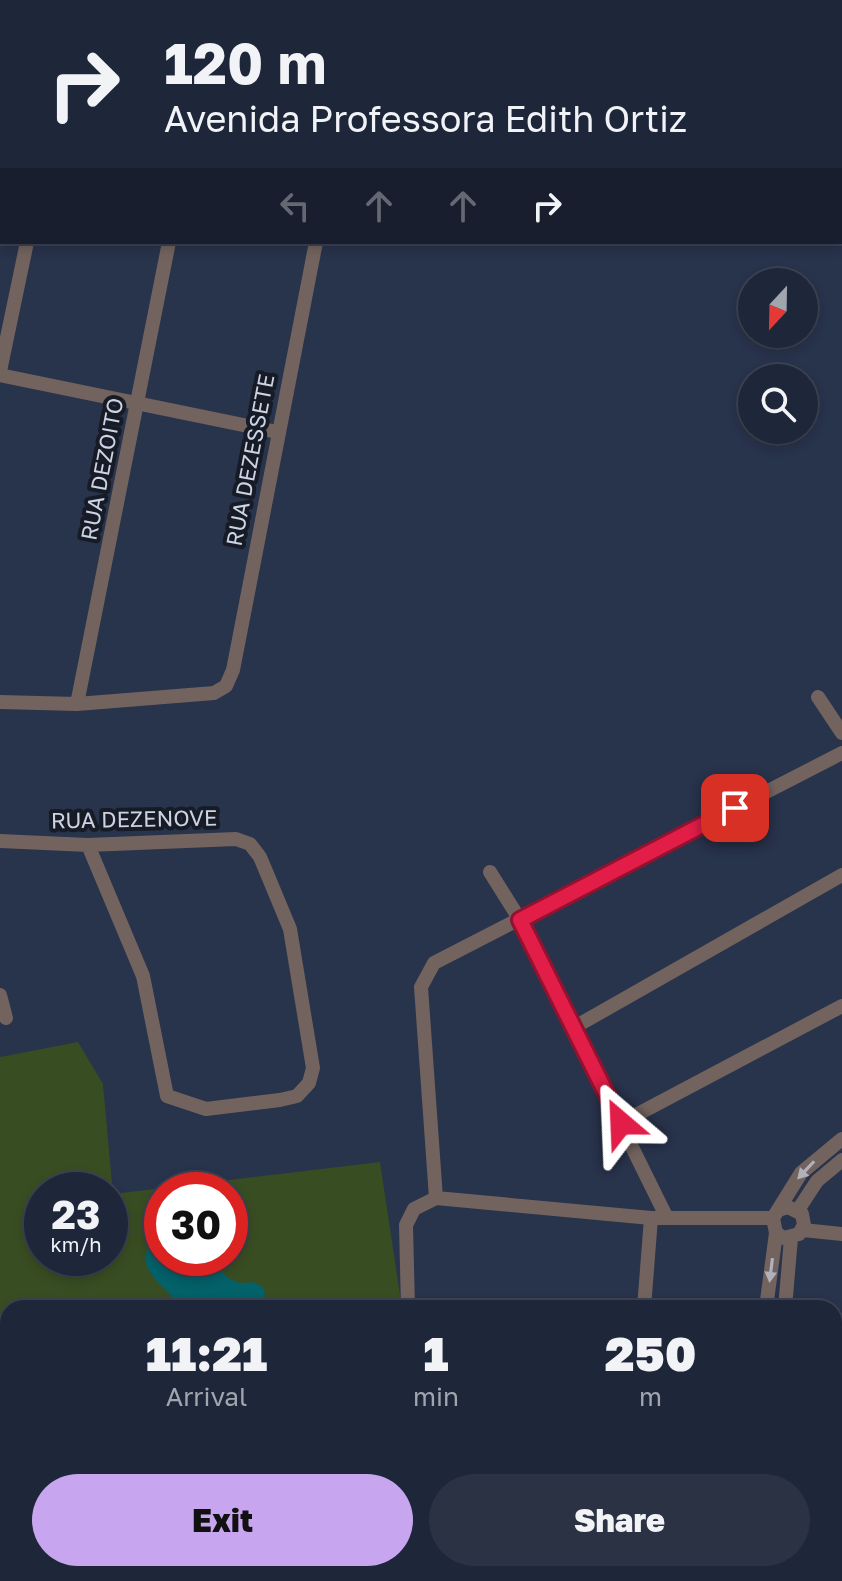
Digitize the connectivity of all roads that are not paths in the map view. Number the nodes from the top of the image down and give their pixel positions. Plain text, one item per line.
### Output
1 (27, 244) edge
2 (169, 244) edge
3 (316, 244) edge
4 (0, 373) edge
5 (137, 405) junction
6 (277, 432) junction
7 (818, 697) dead end
8 (0, 702) edge
9 (77, 704) junction
10 (842, 733) edge
11 (842, 753) edge
12 (0, 841) edge
13 (88, 845) junction
14 (490, 872) dead end
15 (842, 875) edge
16 (520, 920) junction
17 (0, 995) edge
18 (842, 1006) edge
19 (6, 1018) dead end
20 (573, 1028) junction
21 (621, 1123) junction
22 (842, 1139) edge
23 (842, 1160) edge
24 (436, 1198) junction
25 (798, 1210) junction
26 (651, 1218) junction
27 (667, 1218) junction
28 (776, 1220) junction
29 (797, 1234) junction
30 (842, 1234) edge
31 (408, 1300) edge
32 (645, 1300) edge
33 (767, 1300) edge
34 (786, 1300) edge

1 - 4 street
2 - 5 street, RUA DEZOITO
3 - 6 street, RUA DEZESSETE
4 - 5 street
5 - 6 street
5 - 9 street, RUA DEZOITO
6 - 9 street, RUA DEZESSETE
7 - 10 street
8 - 9 street
11 - 16 street
12 - 13 street, RUA DEZENOVE
13 - 13 street, RUA DEZENOVE
14 - 16 street
15 - 20 street
16 - 20 street
16 - 24 street
17 - 19 street
18 - 21 street
20 - 21 street
21 - 27 street
22 -> 28 street
23 - 25 street
24 - 26 street
24 - 31 street
25 - 28 street
25 - 29 street
26 - 27 street
26 - 32 street
27 - 28 street
28 - 29 street
28 -> 33 street
29 - 30 street
29 - 34 street

